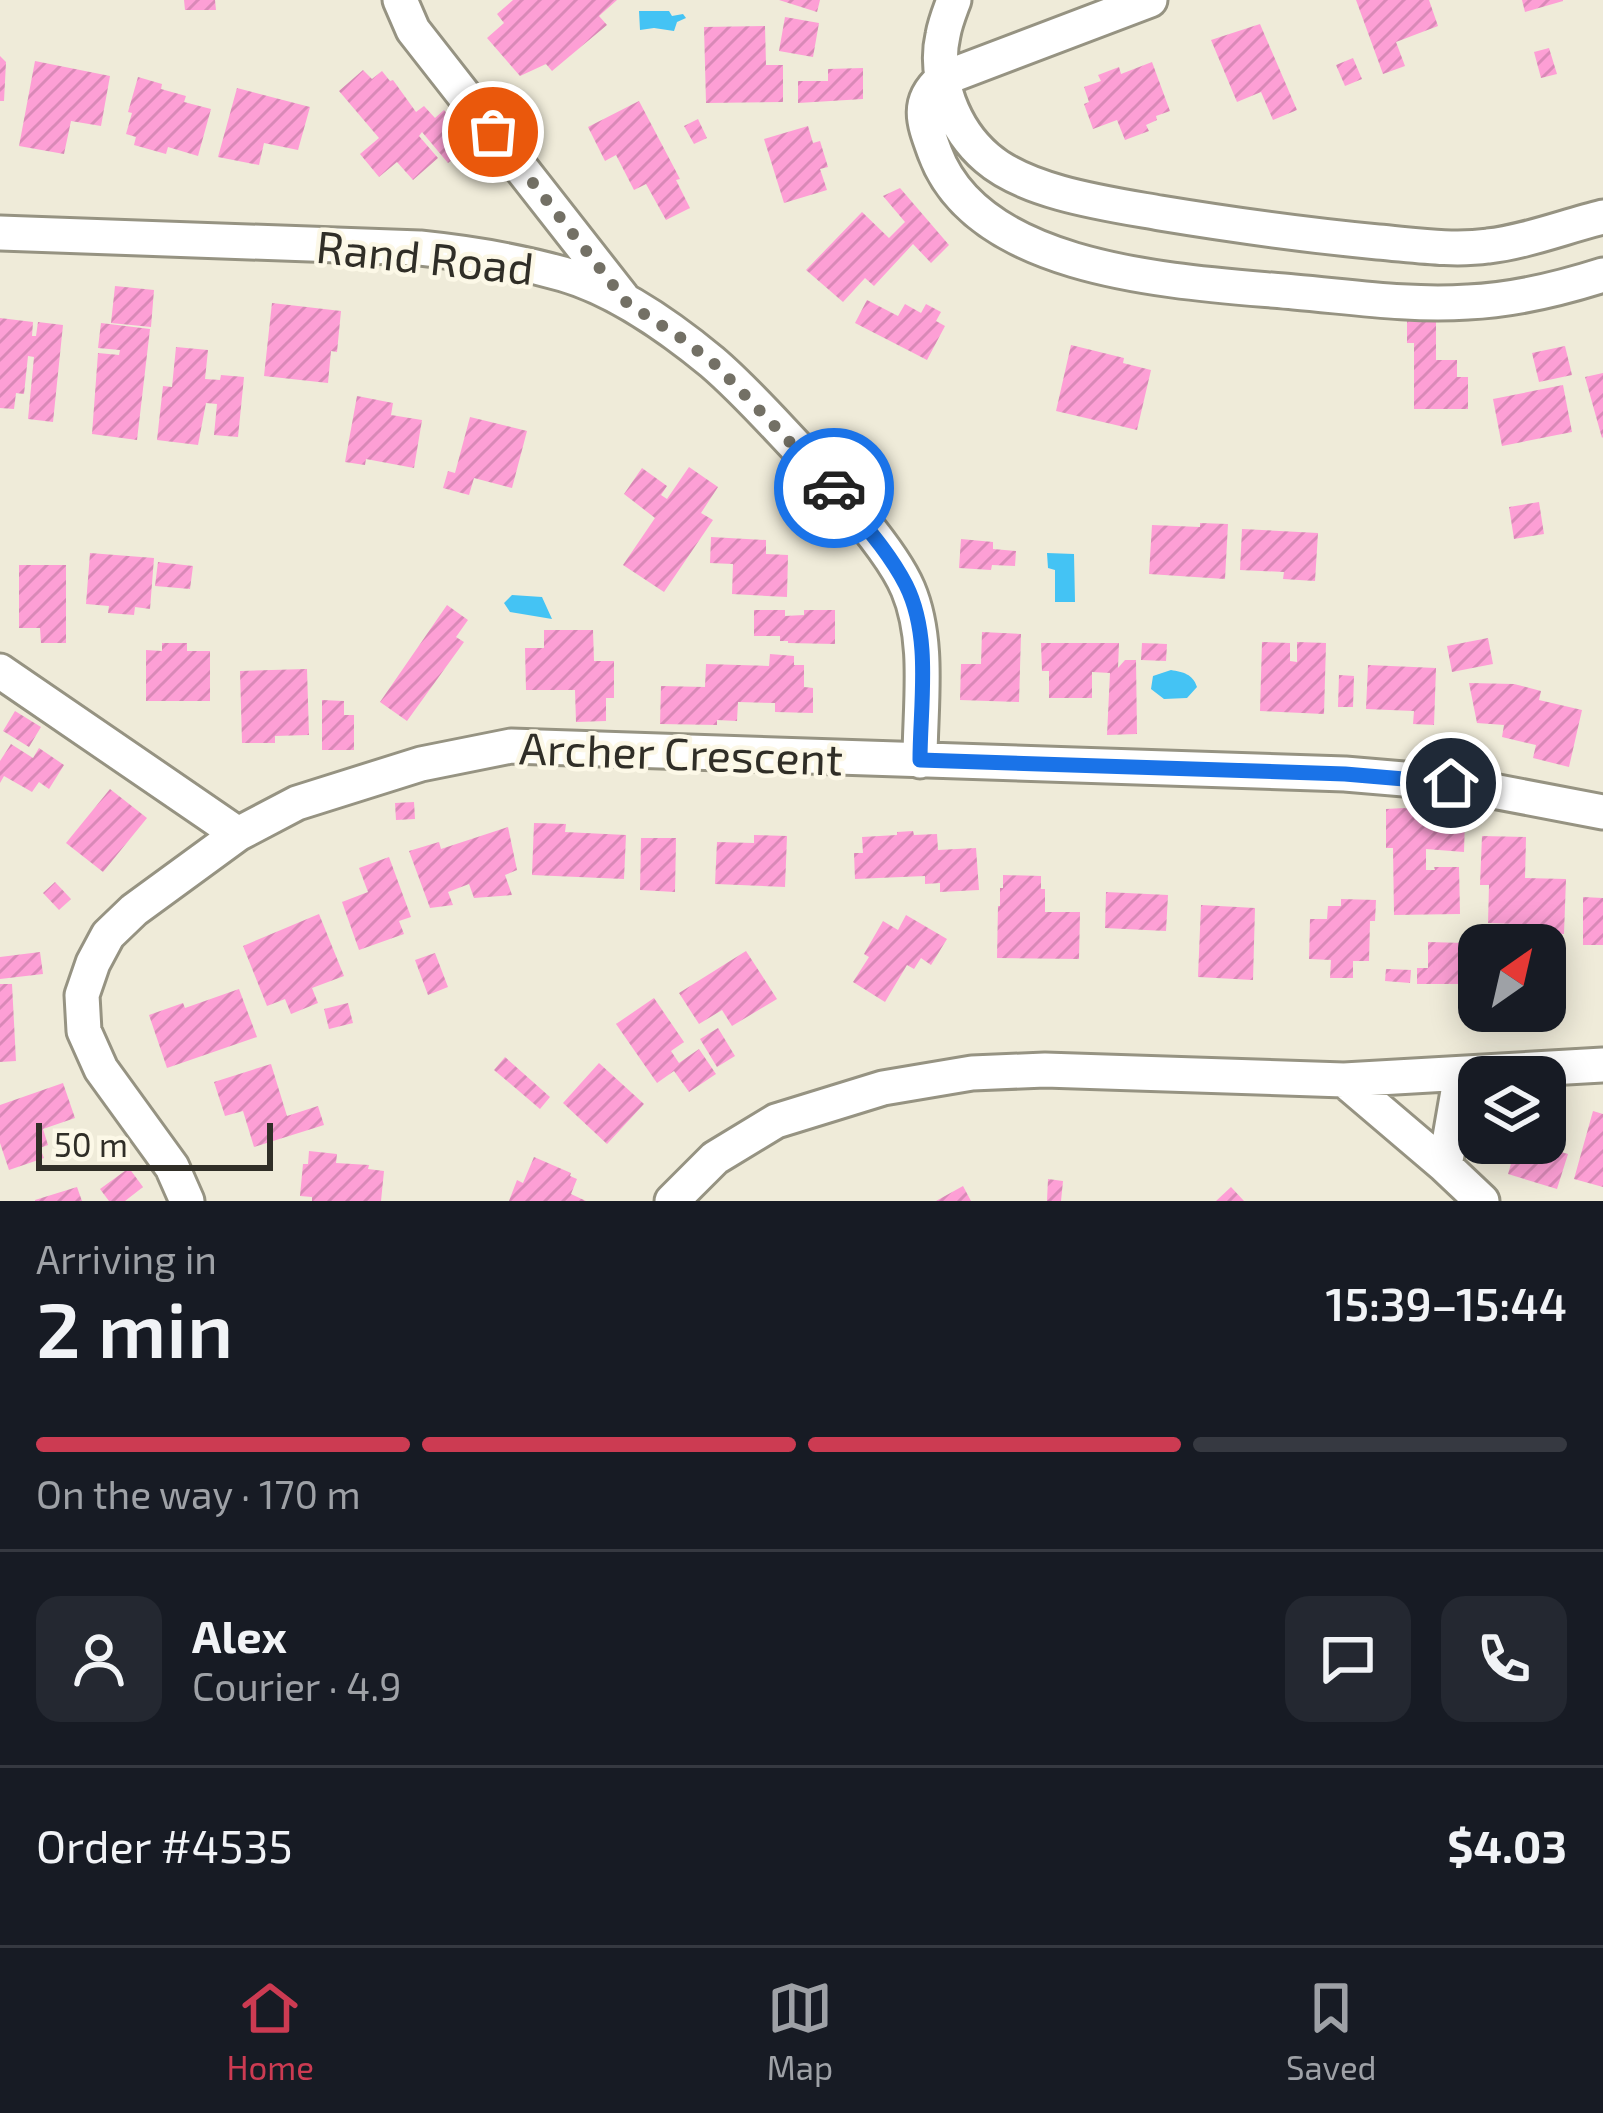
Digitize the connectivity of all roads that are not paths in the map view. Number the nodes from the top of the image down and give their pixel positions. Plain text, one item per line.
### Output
1 (400, 0) edge
2 (954, 0) edge
3 (1150, 0) edge
4 (942, 79) junction
5 (1603, 217) edge
6 (0, 233) edge
7 (1603, 275) edge
8 (627, 303) junction
9 (0, 671) edge
10 (920, 760) junction
11 (1603, 812) edge
12 (238, 834) junction
13 (1603, 1065) edge
14 (1566, 1067) edge
15 (1458, 1073) edge
16 (1343, 1080) junction
17 (1458, 1090) edge
18 (1445, 1166) junction
19 (187, 1201) edge
20 (672, 1201) edge
21 (1482, 1201) edge

1 - 8 street
2 - 4 street
3 - 4 street
4 - 5 street
4 - 7 street
6 - 8 street, Rand Road
8 - 10 street, Rand Road
9 - 12 street
10 - 11 street, Archer Crescent
10 - 12 street, Archer Crescent
12 - 19 street, Archer Crescent
13 - 14 street
15 - 16 street
16 - 18 street
16 - 20 street
17 - 18 street
18 - 21 street

